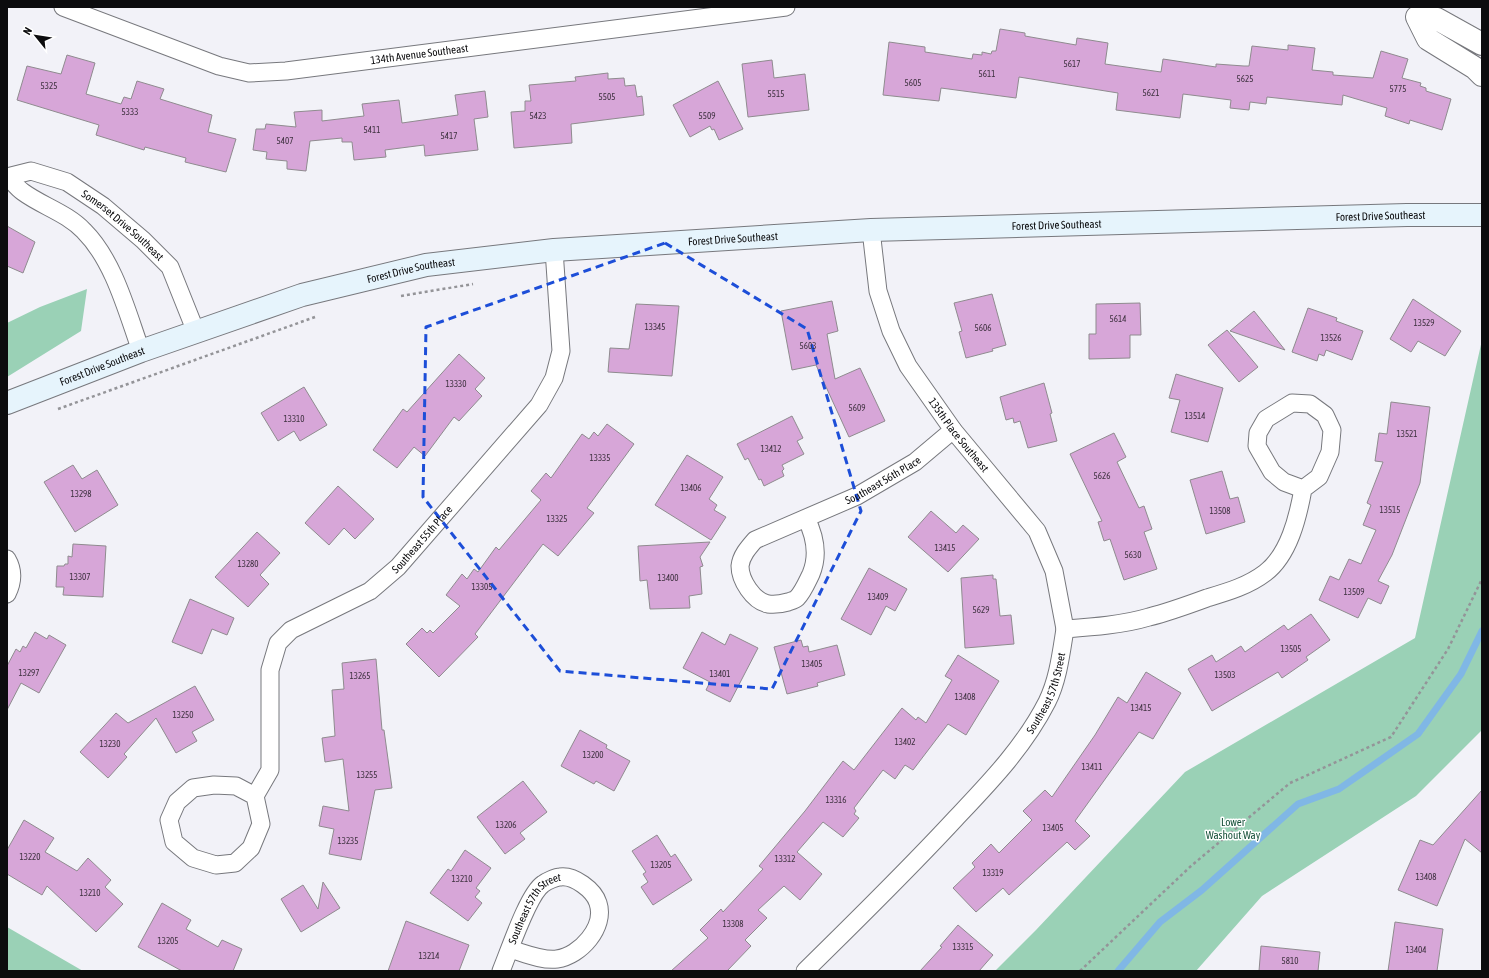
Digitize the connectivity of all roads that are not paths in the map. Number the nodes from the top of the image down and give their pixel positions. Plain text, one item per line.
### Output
1 (62, 7) edge
2 (786, 7) edge
3 (1410, 12) edge
4 (1482, 44) edge
5 (1482, 75) edge
6 (7, 177) edge
7 (1482, 215) edge
8 (871, 230) junction
9 (554, 250) junction
10 (196, 332) junction
11 (141, 351) junction
12 (7, 403) edge
13 (953, 430) junction
14 (1303, 489) junction
15 (806, 518) junction
16 (7, 559) edge
17 (7, 594) edge
18 (1065, 629) junction
19 (255, 796) junction
20 (510, 949) junction
21 (501, 971) edge
22 (805, 971) edge

1 - 2 street, 134th Avenue Southeast
3 - 4 street
3 - 5 street
6 - 10 street, Somerset Drive Southeast
6 - 11 street, Somerset Drive Southeast
7 - 8 main road, Forest Drive Southeast
8 - 9 main road, Forest Drive Southeast
8 - 13 street, 135th Place Southeast
9 - 10 main road, Forest Drive Southeast
9 - 19 street, Southeast 55th Place
10 - 11 main road, Forest Drive Southeast
11 - 12 main road, Forest Drive Southeast
13 - 15 street, Southeast 56th Place
13 - 18 street, 135th Place Southeast
14 - 14 street
14 - 18 street
15 - 15 street, Southeast 56th Place
16 - 17 street
18 - 22 street, Southeast 57th Street
19 - 19 street
20 - 20 street, Southeast 57th Street
20 - 21 street, Southeast 57th Street

